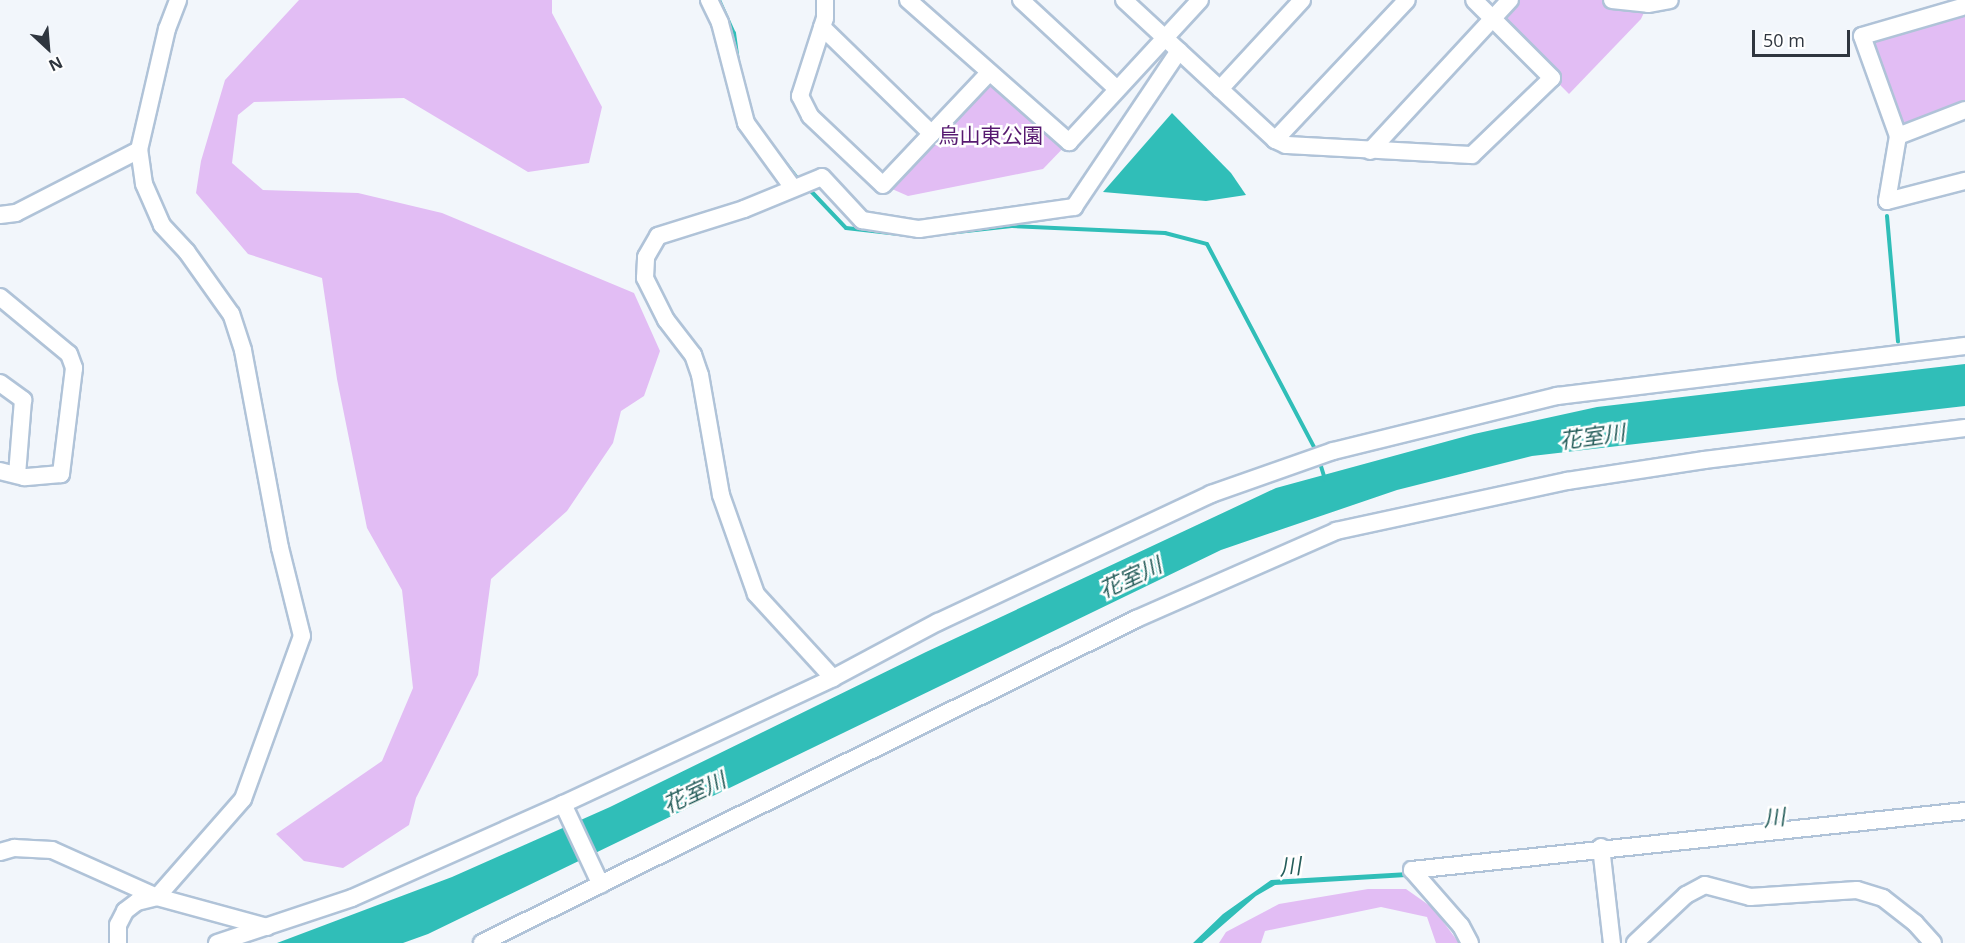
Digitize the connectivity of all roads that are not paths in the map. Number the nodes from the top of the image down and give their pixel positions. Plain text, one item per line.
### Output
1 (178, 0) edge
2 (709, 0) edge
3 (825, 0) edge
4 (908, 0) edge
5 (1021, 0) edge
6 (1124, 0) edge
7 (1200, 0) edge
8 (1302, 0) edge
9 (1407, 0) edge
10 (1474, 0) edge
11 (1510, 0) edge
12 (1612, 0) edge
13 (1670, 0) edge
14 (1962, 7) edge
15 (1493, 17) junction
16 (822, 27) junction
17 (1165, 38) junction
18 (1179, 51) junction
19 (988, 74) junction
20 (1117, 89) junction
21 (1220, 89) junction
22 (1965, 110) edge
23 (932, 134) junction
24 (1898, 136) junction
25 (1275, 140) junction
26 (139, 150) junction
27 (1370, 150) junction
28 (1965, 181) edge
29 (793, 188) junction
30 (0, 215) edge
31 (0, 297) edge
32 (1965, 346) edge
33 (0, 383) edge
34 (1965, 428) edge
35 (0, 471) edge
36 (17, 475) junction
37 (833, 678) junction
38 (563, 804) junction
39 (1965, 811) edge
40 (1601, 847) junction
41 (0, 852) edge
42 (602, 885) junction
43 (157, 897) junction
44 (268, 927) junction
45 (118, 943) edge
46 (217, 943) edge
47 (482, 943) edge
48 (1470, 943) edge
49 (1612, 943) edge
50 (1635, 943) edge
51 (1933, 943) edge

1 - 26 street
2 - 29 street
3 - 16 street
4 - 19 street
5 - 20 street
6 - 17 street
7 - 17 street
8 - 21 street
9 - 25 street
10 - 15 street
11 - 15 street
12 - 13 street
14 - 24 street
15 - 27 street
15 - 27 street
16 - 23 street
16 - 23 street
17 - 18 street
17 - 20 street
18 - 21 street
18 - 29 street
19 - 20 street
19 - 23 street
21 - 25 street
22 - 24 street
24 - 28 street
25 - 27 street
26 - 30 street
26 - 43 street
29 - 37 street
31 - 36 street
32 - 37 street
33 - 36 street
34 - 42 street
35 - 36 street
37 - 38 street
38 - 42 street
38 - 44 street
39 - 40 street
40 - 48 street
40 - 49 street
41 - 43 street
42 - 47 street
43 - 44 street
43 - 45 street
44 - 46 street
50 - 51 street

